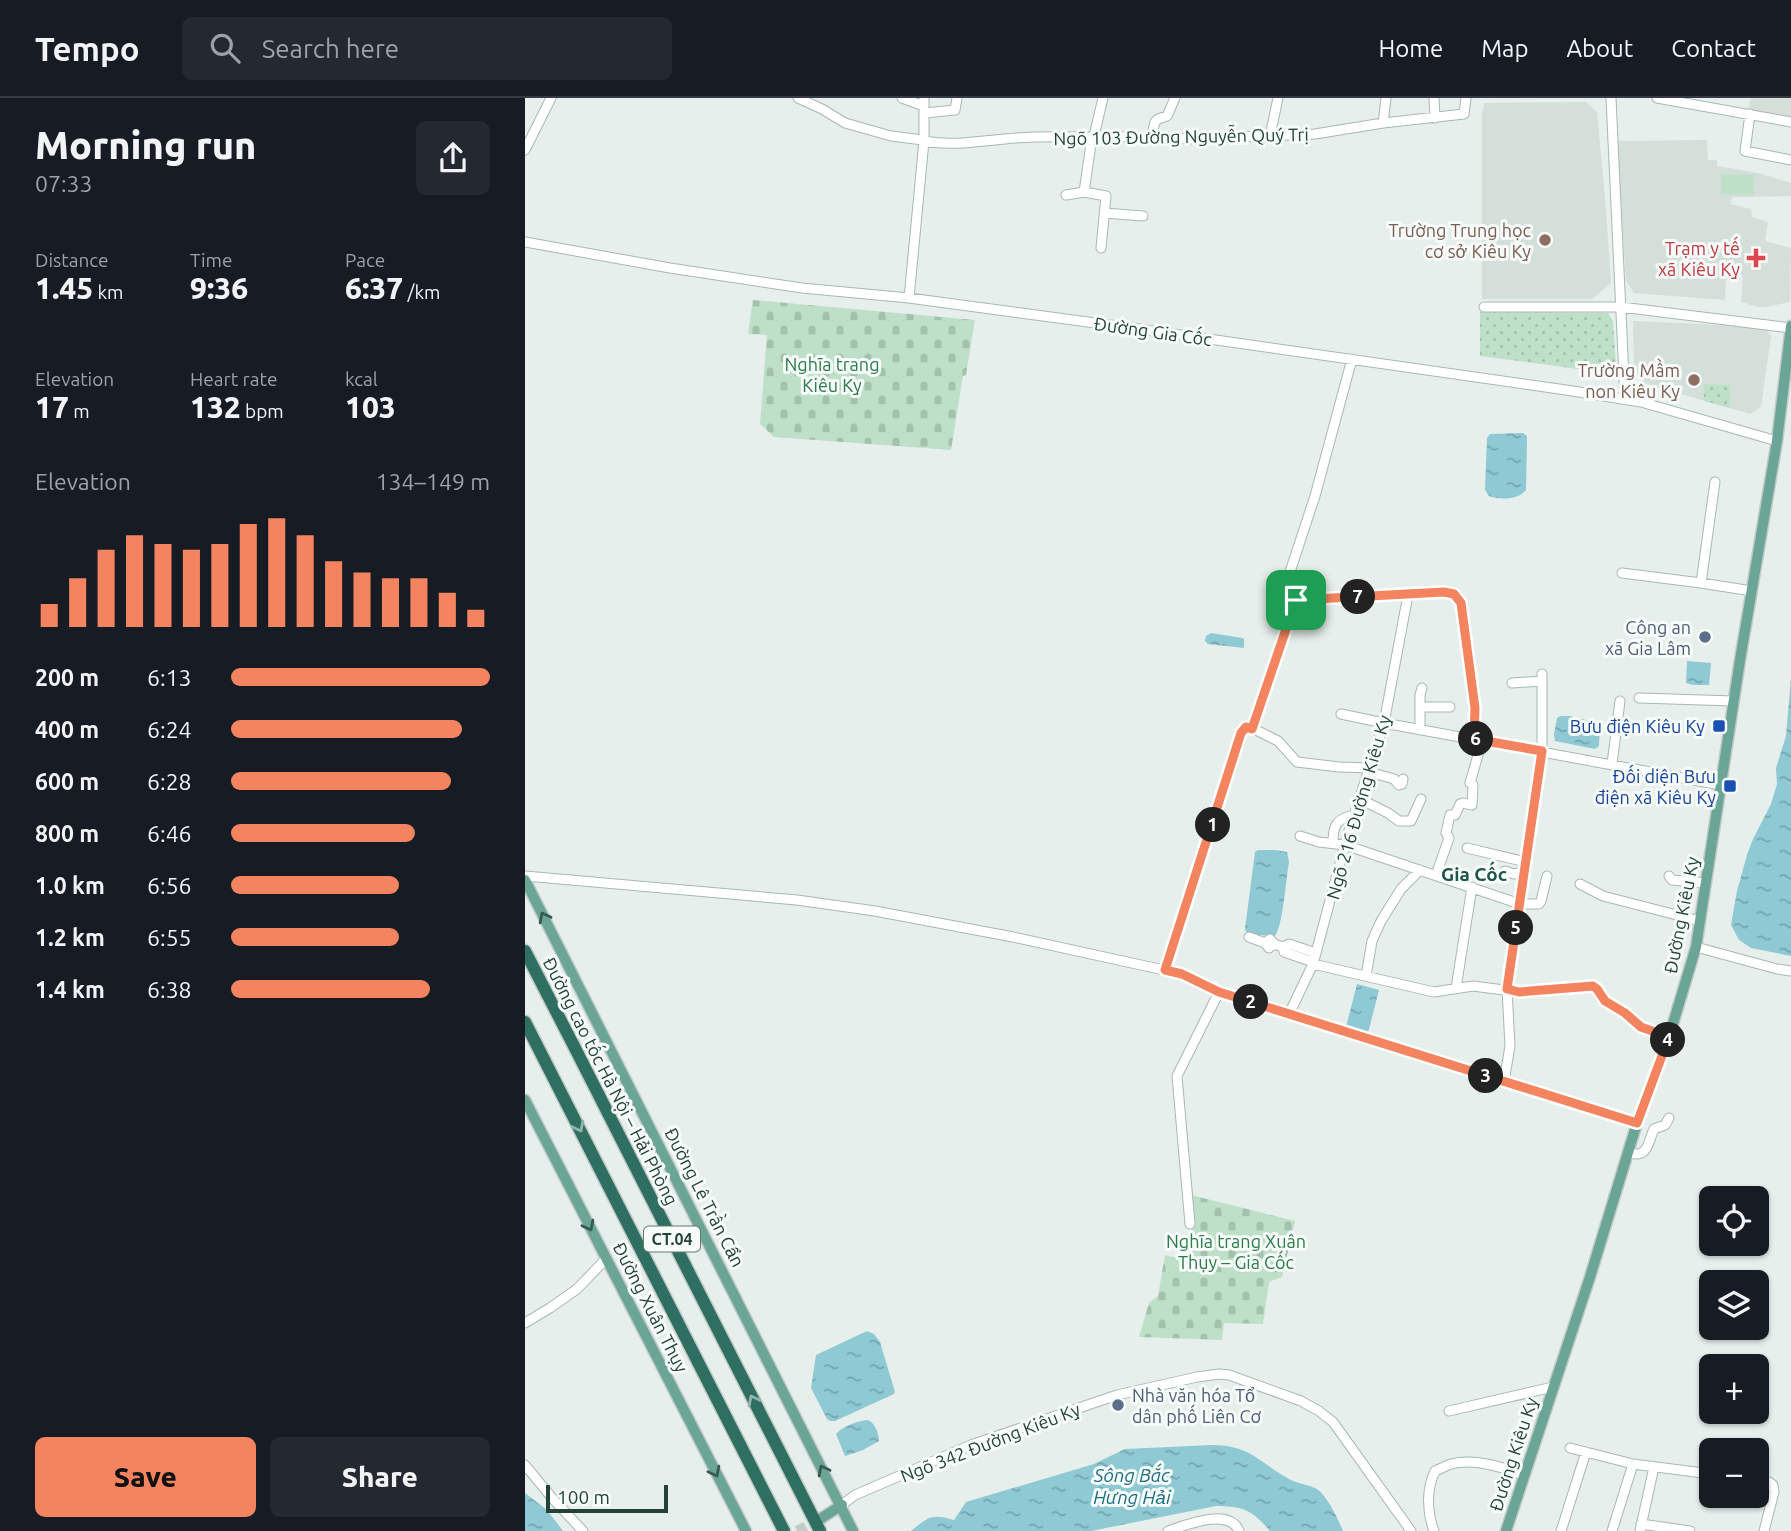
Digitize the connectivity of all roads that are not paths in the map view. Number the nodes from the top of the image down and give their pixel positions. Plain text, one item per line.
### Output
1 (551, 98) edge
2 (798, 98) edge
3 (902, 98) edge
4 (957, 98) edge
5 (1103, 98) edge
6 (1175, 98) edge
7 (1278, 98) edge
8 (1386, 98) edge
9 (1434, 98) edge
10 (1466, 98) edge
11 (1611, 98) edge
12 (1657, 98) edge
13 (924, 105) edge
14 (1750, 114) junction
15 (1435, 118) junction
16 (1791, 122) edge
17 (1384, 123) junction
18 (1093, 136) junction
19 (1270, 136) junction
20 (1151, 138) junction
21 (923, 141) junction
22 (525, 150) edge
23 (1791, 160) edge
24 (1084, 192) junction
25 (1066, 195) dead end
26 (1104, 213) junction
27 (1143, 216) dead end
28 (525, 242) edge
29 (1101, 248) dead end
30 (909, 298) junction
31 (1484, 307) dead end
32 (1621, 307) junction
33 (1791, 327) edge
34 (1352, 359) junction
35 (1625, 400) junction
36 (1777, 440) junction
37 (1715, 482) dead end
38 (1622, 573) dead end
39 (1701, 583) junction
40 (1752, 591) junction
41 (1408, 595) junction
42 (1296, 600) junction
43 (1513, 683) dead end
44 (1422, 688) dead end
45 (1639, 698) dead end
46 (1620, 701) dead end
47 (1734, 701) junction
48 (1420, 706) junction
49 (1450, 707) dead end
50 (1341, 714) dead end
51 (1384, 723) junction
52 (1252, 729) junction
53 (1420, 730) junction
54 (1478, 740) junction
55 (1542, 751) junction
56 (1612, 764) junction
57 (1370, 770) junction
58 (1403, 779) dead end
59 (1721, 785) junction
60 (1360, 799) junction
61 (1421, 799) dead end
62 (1355, 815) junction
63 (1300, 836) dead end
64 (1333, 843) junction
65 (1345, 845) junction
66 (1467, 848) dead end
67 (1526, 862) junction
68 (1420, 870) junction
69 (1504, 871) dead end
70 (1524, 873) junction
71 (1436, 875) junction
72 (1547, 876) dead end
73 (1669, 876) dead end
74 (525, 878) edge
75 (1706, 883) junction
76 (1580, 884) dead end
77 (1472, 887) junction
78 (1520, 904) junction
79 (1700, 921) junction
80 (1249, 937) dead end
81 (1696, 947) junction
82 (525, 951) edge
83 (1314, 960) junction
84 (1165, 970) junction
85 (1791, 971) edge
86 (1366, 976) junction
87 (1456, 988) junction
88 (1507, 989) junction
89 (1219, 992) junction
90 (1289, 1014) junction
91 (525, 1023) edge
92 (1669, 1037) junction
93 (1504, 1082) junction
94 (525, 1100) edge
95 (1669, 1118) dead end
96 (1637, 1123) junction
97 (1628, 1153) junction
98 (1191, 1224) dead end
99 (606, 1259) junction
100 (525, 1323) edge
101 (1553, 1387) junction
102 (1449, 1411) dead end
103 (1570, 1448) dead end
104 (1585, 1452) junction
105 (1633, 1464) junction
106 (525, 1465) edge
107 (1654, 1467) junction
108 (1699, 1473) edge
109 (1524, 1475) junction
110 (1769, 1482) edge
111 (842, 1505) junction
112 (819, 1526) edge
113 (1641, 1527) edge
114 (583, 1531) edge
115 (746, 1531) edge
116 (784, 1531) edge
117 (853, 1531) edge
118 (1167, 1531) edge
119 (1239, 1531) edge
120 (1411, 1531) edge
121 (1434, 1531) edge
122 (1506, 1531) edge
123 (1561, 1531) edge
124 (1612, 1531) edge
125 (1690, 1531) edge
126 (1764, 1531) edge

1 - 22 street
2 - 21 street, Ngõ 103 Đường Nguyễn Quý Trị
3 - 13 street
4 - 13 street
5 - 18 street
6 - 20 street
7 - 19 street
8 - 17 street
9 - 15 street
10 - 15 street, Ngõ 103 Đường Nguyễn Quý Trị
11 - 32 street
12 - 14 street
13 - 21 street
14 - 16 street
14 - 23 street
15 - 17 street, Ngõ 103 Đường Nguyễn Quý Trị
17 - 19 street, Ngõ 103 Đường Nguyễn Quý Trị
18 - 20 street, Ngõ 103 Đường Nguyễn Quý Trị
18 - 21 street, Ngõ 103 Đường Nguyễn Quý Trị
18 - 24 street
19 - 20 street, Ngõ 103 Đường Nguyễn Quý Trị
21 - 30 street
24 - 25 street
24 - 26 street
26 - 27 street
26 - 29 street
28 - 30 street, Đường Gia Cốc
30 - 34 street, Đường Gia Cốc
31 - 32 street
32 - 33 street
32 - 35 street
33 - 36 main road, Đường Kiêu Kỵ
34 - 35 street, Đường Gia Cốc
34 - 42 street
35 - 36 street, Đường Gia Cốc
36 - 40 main road, Đường Kiêu Kỵ
37 - 39 street
38 - 39 street
39 - 40 street
40 - 47 main road, Đường Kiêu Kỵ
41 - 42 street
41 - 51 street, Ngõ 216 Đường Kiêu Kỵ
41 - 54 street
42 - 52 street
43 - 55 street
44 - 48 street
45 - 47 street
46 - 56 street
47 - 59 main road, Đường Kiêu Kỵ
48 - 49 street
48 - 53 street
50 - 51 street
51 - 53 street
51 - 57 street, Ngõ 216 Đường Kiêu Kỵ
52 - 57 street
52 - 84 street
53 - 54 street
54 - 55 street
54 - 71 street
55 - 56 street
55 - 67 street
56 - 59 street
57 - 58 street
57 - 60 street, Ngõ 216 Đường Kiêu Kỵ
59 - 75 main road, Đường Kiêu Kỵ
60 - 61 street
60 - 62 street, Ngõ 216 Đường Kiêu Kỵ
62 - 64 street
62 - 65 street, Ngõ 216 Đường Kiêu Kỵ
63 - 64 street
64 - 65 street
65 - 68 street
65 - 83 street, Ngõ 216 Đường Kiêu Kỵ
66 - 67 street
67 - 70 street
68 - 71 street
68 - 86 street
69 - 70 street
70 - 78 street
71 - 77 street
72 - 78 street
73 - 75 street
74 - 84 street
111 -> 74 main road, Đường Lê Trần Cẩn
75 - 79 main road, Đường Kiêu Kỵ
76 - 79 street
77 - 78 street
77 - 87 street
78 - 88 street
79 - 81 main road, Đường Kiêu Kỵ
80 - 83 street
81 - 85 street
81 - 92 main road, Đường Kiêu Kỵ
112 -> 82 highway, Đường cao tốc Hà Nội – Hải Phòng / CT.04
83 - 86 street
83 - 90 street, Ngõ 216 Đường Kiêu Kỵ
84 - 89 street
86 - 87 street
87 - 88 street
88 - 92 street
88 - 93 street
89 - 90 street
89 - 98 street
90 - 93 street
91 -> 116 highway, CT.04
92 - 96 main road, Đường Kiêu Kỵ
93 - 96 street
94 -> 99 main road, Đường Xuân Thụy
95 - 97 street
96 - 97 main road, Đường Kiêu Kỵ
97 - 101 main road, Đường Kiêu Kỵ
99 - 100 street
99 -> 115 main road, Đường Xuân Thụy
101 - 102 street
101 - 109 main road, Đường Kiêu Kỵ
103 - 104 street
104 - 105 street
104 - 123 street
105 - 107 street
105 - 124 street
106 - 114 street
107 - 108 street
107 - 113 street
109 - 121 street
109 - 122 main road, Đường Kiêu Kỵ
110 - 126 street
111 - 112 main road
111 - 117 main road, Đường Lê Trần Cẩn
111 - 120 street, Ngõ 342 Đường Kiêu Kỵ
113 - 125 street
118 - 119 street

